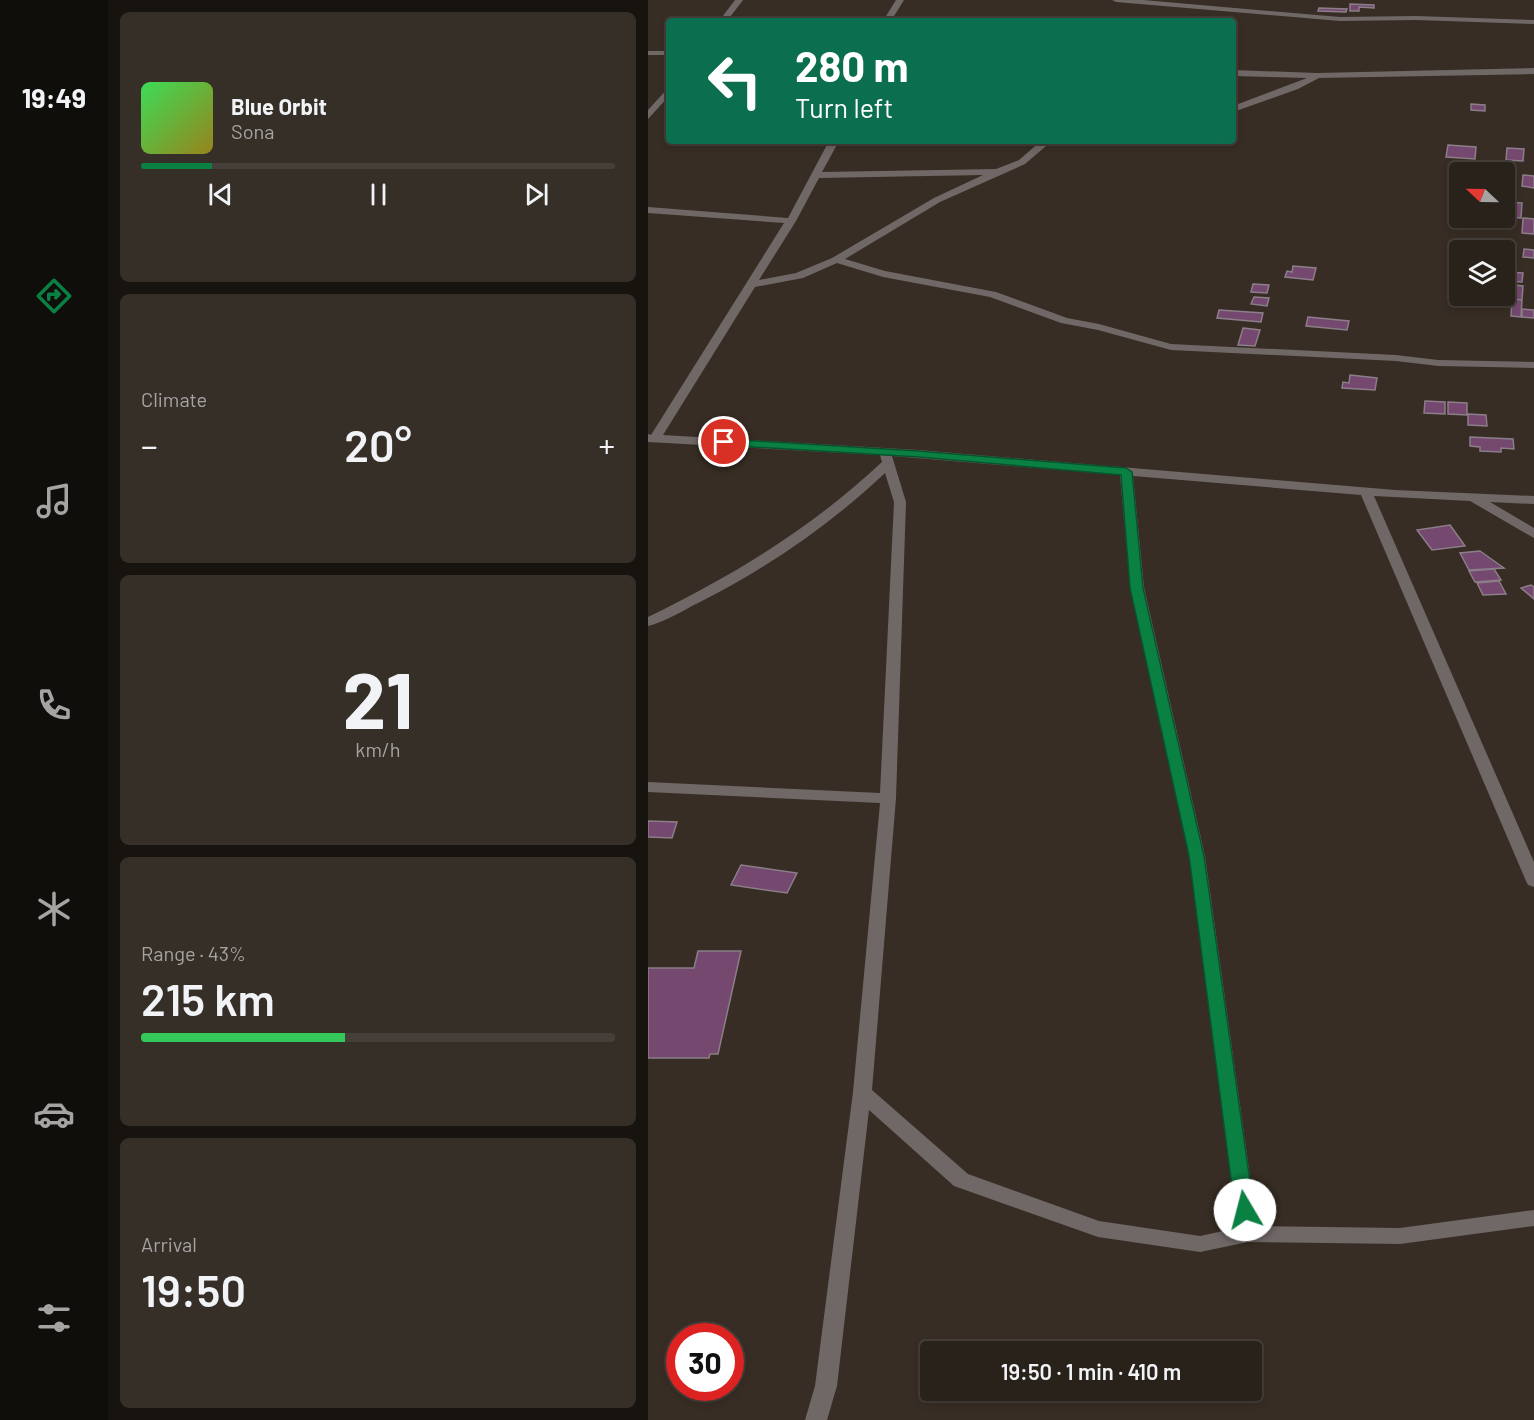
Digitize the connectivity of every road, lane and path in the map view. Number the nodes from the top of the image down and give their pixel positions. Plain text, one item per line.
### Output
1 (739, 0) edge
2 (900, 0) edge
3 (1116, 0) edge
4 (725, 18) edge
5 (889, 18) edge
6 (1534, 22) edge
7 (648, 53) edge
8 (666, 53) edge
9 (1534, 71) edge
10 (1236, 73) edge
11 (1317, 76) junction
12 (666, 94) edge
13 (1236, 109) edge
14 (648, 116) edge
15 (832, 144) edge
16 (1043, 144) edge
17 (997, 172) junction
18 (816, 176) junction
19 (648, 210) edge
20 (791, 221) junction
21 (836, 260) junction
22 (751, 285) junction
23 (1534, 365) edge
24 (651, 438) edge
25 (887, 457) junction
26 (1126, 472) junction
27 (1366, 492) junction
28 (1471, 496) junction
29 (1534, 500) edge
30 (1534, 534) edge
31 (648, 622) edge
32 (648, 788) edge
33 (888, 798) junction
34 (1534, 881) edge
35 (862, 1092) junction
36 (1534, 1218) edge
37 (1248, 1234) junction
38 (816, 1420) edge

1 - 4 street
2 - 5 street
3 - 6 street
7 - 8 street
9 - 11 street
10 - 11 street
11 - 13 street
12 - 14 street
15 - 18 street
16 - 17 street
17 - 18 street
17 - 21 street
18 - 20 street
19 - 20 street
20 - 22 street
21 - 22 street
21 - 23 street
22 - 24 street
24 - 25 street
25 - 26 street
25 - 31 street
25 - 33 street
26 - 27 street
26 - 37 street
27 - 28 street
27 - 34 street
28 - 29 street
28 - 30 street
32 - 33 street
33 - 35 street
35 - 37 street
35 - 38 street
36 - 37 street

